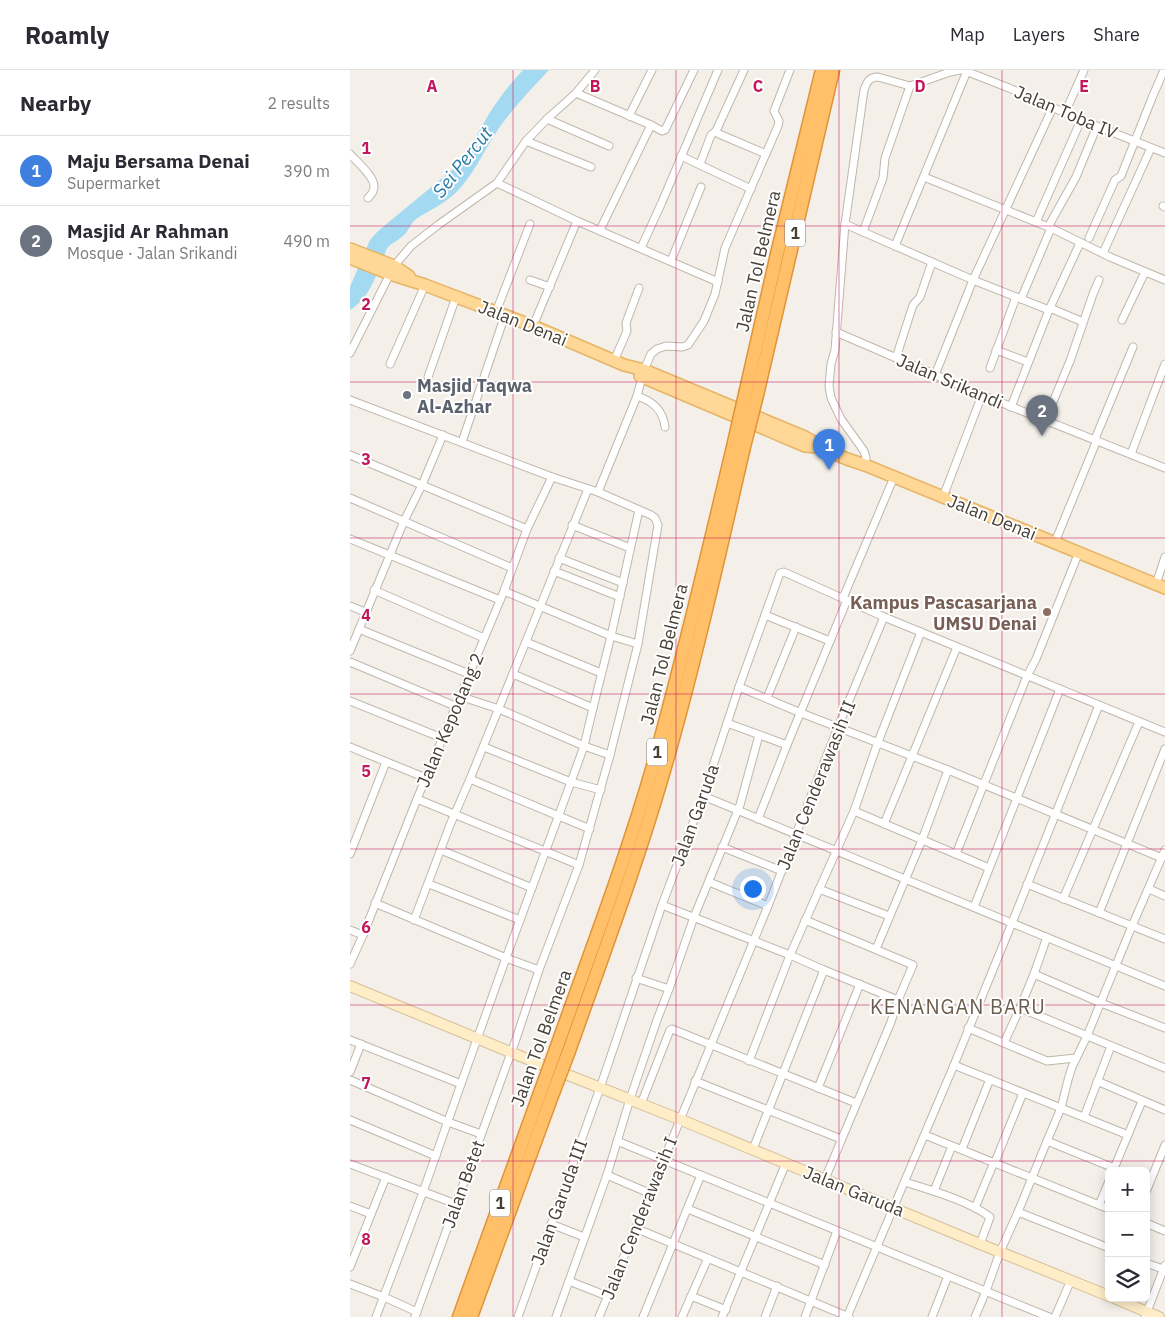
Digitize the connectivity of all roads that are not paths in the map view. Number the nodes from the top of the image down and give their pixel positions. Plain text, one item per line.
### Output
1 (595, 70) edge
2 (652, 70) edge
3 (694, 70) edge
4 (718, 70) edge
5 (744, 70) edge
6 (790, 70) edge
7 (822, 70) edge
8 (833, 70) edge
9 (964, 70) edge
10 (1084, 70) edge
11 (1164, 70) edge
12 (910, 86) junction
13 (576, 93) junction
14 (1053, 107) junction
15 (1065, 113) junction
16 (629, 116) junction
17 (547, 119) junction
18 (1081, 120) junction
19 (651, 125) junction
20 (1097, 126) junction
21 (716, 131) junction
22 (526, 141) junction
23 (1135, 141) junction
24 (609, 146) dead end
25 (1151, 148) junction
26 (1165, 153) edge
27 (350, 154) edge
28 (766, 154) junction
29 (681, 156) junction
30 (700, 164) junction
31 (591, 168) dead end
32 (924, 177) junction
33 (498, 183) junction
34 (701, 186) dead end
35 (751, 188) junction
36 (368, 198) dead end
37 (1005, 209) junction
38 (577, 221) junction
39 (1036, 222) junction
40 (530, 224) dead end
41 (845, 224) junction
42 (1050, 228) junction
43 (600, 230) junction
44 (863, 232) junction
45 (1090, 238) dead end
46 (1080, 243) junction
47 (894, 246) junction
48 (641, 248) junction
49 (351, 252) edge
50 (1103, 253) junction
51 (671, 261) junction
52 (932, 262) junction
53 (389, 269) junction
54 (1145, 272) junction
55 (530, 280) dead end
56 (974, 280) junction
57 (1099, 280) dead end
58 (1165, 280) edge
59 (718, 282) junction
60 (423, 284) junction
61 (550, 288) junction
62 (639, 288) dead end
63 (456, 297) junction
64 (1019, 298) junction
65 (1050, 309) junction
66 (500, 314) junction
67 (1122, 320) dead end
68 (1083, 322) junction
69 (533, 326) junction
70 (836, 332) junction
71 (1133, 346) dead end
72 (996, 350) junction
73 (350, 353) edge
74 (896, 358) junction
75 (1028, 362) junction
76 (619, 363) junction
77 (390, 364) dead end
78 (1165, 364) edge
79 (990, 368) dead end
80 (644, 374) junction
81 (935, 375) junction
82 (428, 377) dead end
83 (752, 392) junction
84 (982, 395) junction
85 (636, 396) junction
86 (350, 400) edge
87 (1011, 407) junction
88 (1045, 421) junction
89 (666, 427) dead end
90 (443, 435) junction
91 (1096, 440) junction
92 (462, 442) junction
93 (1131, 454) junction
94 (350, 455) edge
95 (865, 465) junction
96 (1165, 466) edge
97 (552, 477) junction
98 (894, 477) junction
99 (422, 485) junction
100 (588, 489) junction
101 (598, 492) junction
102 (943, 497) junction
103 (350, 498) edge
104 (639, 510) junction
105 (404, 521) junction
106 (572, 526) junction
107 (527, 529) junction
108 (351, 541) edge
109 (1055, 542) junction
110 (630, 548) junction
111 (1079, 552) junction
112 (389, 556) junction
113 (1165, 557) edge
114 (559, 558) junction
115 (512, 568) junction
116 (554, 571) junction
117 (622, 583) junction
118 (1160, 586) edge
119 (374, 590) junction
120 (504, 591) junction
121 (620, 597) junction
122 (845, 599) junction
123 (500, 600) junction
124 (350, 606) edge
125 (541, 607) junction
126 (365, 612) junction
127 (765, 615) junction
128 (884, 617) junction
129 (796, 627) junction
130 (359, 629) junction
131 (921, 632) junction
132 (611, 636) junction
133 (484, 638) junction
134 (830, 641) junction
135 (526, 642) junction
136 (638, 644) junction
137 (957, 647) junction
138 (350, 650) edge
139 (350, 662) edge
140 (601, 673) junction
141 (469, 674) junction
142 (513, 674) junction
143 (1028, 674) junction
144 (739, 687) junction
145 (1060, 689) junction
146 (459, 696) junction
147 (767, 698) junction
148 (350, 701) edge
149 (1099, 705) junction
150 (455, 706) junction
151 (593, 708) junction
152 (498, 709) junction
153 (801, 713) junction
154 (1139, 722) junction
155 (727, 723) junction
156 (838, 727) junction
157 (1165, 732) edge
158 (759, 735) junction
159 (442, 738) junction
160 (878, 742) junction
161 (787, 745) junction
162 (584, 746) junction
163 (484, 747) junction
164 (352, 748) edge
165 (1165, 749) edge
166 (610, 755) junction
167 (913, 756) junction
168 (350, 757) edge
169 (386, 762) junction
170 (948, 770) junction
171 (426, 778) junction
172 (470, 779) junction
173 (571, 782) junction
174 (984, 784) junction
175 (601, 790) junction
176 (703, 796) junction
177 (1018, 798) junction
178 (417, 799) junction
179 (737, 810) junction
180 (854, 810) junction
181 (1055, 813) junction
182 (455, 815) junction
183 (559, 816) junction
184 (758, 819) junction
185 (884, 824) junction
186 (590, 829) junction
187 (1094, 829) junction
188 (796, 835) junction
189 (922, 840) junction
190 (1127, 844) junction
191 (722, 847) junction
192 (441, 850) junction
193 (1165, 850) edge
194 (836, 851) junction
195 (546, 852) junction
196 (350, 854) edge
197 (956, 854) junction
198 (1162, 858) junction
199 (579, 865) junction
200 (989, 868) junction
201 (782, 871) junction
202 (906, 879) junction
203 (709, 882) junction
204 (429, 884) junction
205 (1027, 884) junction
206 (532, 888) junction
207 (819, 889) junction
208 (1149, 889) junction
209 (1165, 896) edge
210 (1063, 899) junction
211 (375, 903) junction
212 (662, 904) junction
213 (768, 906) junction
214 (974, 908) junction
215 (1099, 913) junction
216 (890, 916) junction
217 (694, 917) junction
218 (414, 920) junction
219 (520, 920) junction
220 (805, 920) junction
221 (1012, 923) junction
222 (1132, 926) junction
223 (350, 930) edge
224 (363, 935) junction
225 (1047, 938) junction
226 (1165, 939) edge
227 (753, 940) junction
228 (876, 949) junction
229 (790, 955) junction
230 (506, 958) junction
231 (350, 964) edge
232 (1117, 966) junction
233 (539, 970) junction
234 (824, 970) junction
235 (1034, 974) junction
236 (636, 978) junction
237 (860, 984) junction
238 (350, 986) edge
239 (1165, 986) edge
240 (669, 989) junction
241 (898, 1000) junction
242 (1101, 1003) junction
243 (1020, 1008) junction
244 (968, 1028) junction
245 (1165, 1028) edge
246 (1088, 1036) junction
247 (478, 1038) junction
248 (350, 1040) edge
249 (361, 1044) junction
250 (1004, 1044) junction
251 (710, 1045) junction
252 (1111, 1046) junction
253 (510, 1052) junction
254 (1076, 1058) junction
255 (749, 1061) junction
256 (954, 1065) junction
257 (1165, 1068) edge
258 (350, 1072) edge
259 (782, 1074) junction
260 (350, 1080) edge
261 (990, 1080) junction
262 (695, 1081) junction
263 (1098, 1081) junction
264 (461, 1084) junction
265 (600, 1088) junction
266 (818, 1088) junction
267 (547, 1092) junction
268 (1023, 1092) junction
269 (630, 1099) junction
270 (1142, 1100) junction
271 (856, 1103) junction
272 (641, 1104) junction
273 (1061, 1108) junction
274 (768, 1110) junction
275 (1165, 1110) edge
276 (1084, 1118) junction
277 (679, 1119) junction
278 (350, 1120) edge
279 (448, 1122) junction
280 (481, 1134) junction
281 (925, 1135) junction
282 (1128, 1135) junction
283 (841, 1139) junction
284 (1047, 1140) junction
285 (617, 1141) junction
286 (1165, 1145) edge
287 (753, 1149) junction
288 (962, 1149) junction
289 (950, 1151) dead end
290 (436, 1156) junction
291 (664, 1160) junction
292 (786, 1163) junction
293 (993, 1165) junction
294 (351, 1166) edge
295 (1109, 1167) edge
296 (1115, 1167) edge
297 (607, 1175) junction
298 (701, 1175) junction
299 (386, 1177) junction
300 (1032, 1178) junction
301 (825, 1179) junction
302 (905, 1182) junction
303 (1150, 1182) edge
304 (934, 1191) junction
305 (1105, 1191) edge
306 (424, 1192) junction
307 (649, 1193) junction
308 (456, 1204) junction
309 (770, 1204) junction
310 (1099, 1205) junction
311 (350, 1206) edge
312 (893, 1207) junction
313 (1105, 1207) edge
314 (975, 1208) junction
315 (688, 1209) junction
316 (1018, 1212) junction
317 (371, 1214) junction
318 (551, 1224) junction
319 (1150, 1225) edge
320 (635, 1228) junction
321 (838, 1231) junction
322 (1165, 1231) edge
323 (584, 1237) junction
324 (756, 1237) junction
325 (672, 1244) junction
326 (980, 1244) junction
327 (1105, 1246) edge
328 (877, 1247) junction
329 (1000, 1252) junction
330 (708, 1258) junction
331 (1150, 1264) edge
332 (825, 1265) junction
333 (350, 1267) edge
334 (1164, 1267) edge
335 (742, 1271) junction
336 (948, 1276) junction
337 (1070, 1280) junction
338 (569, 1281) junction
339 (350, 1284) edge
340 (777, 1286) junction
341 (986, 1292) junction
342 (1105, 1294) edge
343 (607, 1296) junction
344 (691, 1296) junction
345 (384, 1297) junction
346 (812, 1301) junction
347 (1122, 1302) edge
348 (726, 1310) junction
349 (416, 1314) edge
350 (1146, 1315) edge
351 (376, 1317) edge
352 (459, 1317) edge
353 (471, 1317) edge
354 (518, 1317) edge
355 (556, 1317) edge
356 (599, 1317) edge
357 (643, 1317) edge
358 (682, 1317) edge
359 (722, 1317) edge
360 (765, 1317) edge
361 (805, 1317) edge
362 (848, 1317) edge
363 (932, 1317) edge
364 (975, 1317) edge
365 (1049, 1317) edge
366 (1055, 1317) edge
367 (1159, 1317) edge

1 - 13 street
2 - 16 street
3 - 19 street
4 - 29 street
5 - 21 street
6 - 28 street
7 - 83 highway, Jalan Tol Belmera / 1
8 - 83 highway, Jalan Tol Belmera / 1
9 - 12 street
9 - 14 street, Jalan Toba IV
9 - 32 street
10 - 15 street
11 - 23 street
12 - 41 street
12 - 44 street
13 - 16 street
13 - 17 street
14 - 15 street, Jalan Toba IV
14 - 37 street
15 - 18 street, Jalan Toba IV
16 - 19 street
17 - 22 street
17 - 24 street
18 - 20 street, Jalan Toba IV
18 - 39 street
19 - 43 street
20 - 23 street, Jalan Toba IV
20 - 42 street
21 - 28 street
21 - 30 street
22 - 31 street
22 - 33 street
23 - 25 street, Jalan Toba IV
23 - 45 street
25 - 26 street, Jalan Toba IV
25 - 50 street
27 - 36 street
28 - 35 street
29 - 30 street
29 - 48 street
30 - 35 street
32 - 37 street
32 - 47 street
33 - 38 street
33 - 53 street
34 - 51 street
35 - 59 street
37 - 39 street
37 - 56 street
38 - 43 street
38 - 61 street
39 - 42 street
40 - 66 street
41 - 44 street
41 - 70 street
42 - 46 street
42 - 64 street
43 - 48 street
44 - 47 street
46 - 50 street
46 - 65 street
47 - 52 street
48 - 51 street
49 - 53 main road, Jalan Denai
50 - 54 street
51 - 59 street
52 - 56 street
52 - 74 street
53 - 60 main road, Jalan Denai
53 - 73 street
54 - 58 street
54 - 67 street
55 - 61 street
56 - 64 street
56 - 81 street
57 - 68 street
59 - 80 street
60 - 63 main road, Jalan Denai
60 - 77 street
61 - 69 street
62 - 76 street
63 - 66 main road, Jalan Denai
63 - 82 street
64 - 65 street
64 - 72 street
65 - 68 street
65 - 75 street
66 - 69 main road, Jalan Denai
66 - 92 street
68 - 88 street
69 - 76 main road, Jalan Denai
70 - 74 street, Jalan Srikandi
70 - 95 street
71 - 91 street
72 - 75 street
72 - 79 street
74 - 81 street, Jalan Srikandi
75 - 87 street
76 - 80 main road, Jalan Denai
78 - 93 street
80 - 85 street
80 - 95 main road, Jalan Denai
81 - 84 street, Jalan Srikandi
83 - 267 highway, Jalan Tol Belmera / 1, bridge
84 - 87 street, Jalan Srikandi
84 - 102 street
85 - 89 street
85 - 101 street
86 - 90 street
87 - 88 street, Jalan Srikandi
88 - 91 street, Jalan Srikandi
90 - 92 street
90 - 99 street
91 - 93 street, Jalan Srikandi
91 - 109 street
92 - 97 street
93 - 96 street, Jalan Srikandi
94 - 99 street
95 - 98 main road, Jalan Denai
97 - 100 street
97 - 107 street, Jalan Kepodang 2
98 - 102 main road, Jalan Denai
98 - 122 street
99 - 105 street
99 - 107 street
100 - 101 street
100 - 106 street
101 - 104 street
102 - 109 main road, Jalan Denai
103 - 105 street
104 - 110 street
104 - 136 street, Jalan Betet
105 - 112 street
105 - 115 street
106 - 110 street
106 - 114 street
107 - 115 street, Jalan Kepodang 2
108 - 112 street
109 - 111 main road, Jalan Denai
110 - 117 street
111 - 118 main road, Jalan Denai
111 - 143 street
112 - 119 street
112 - 123 street
113 - 118 street
114 - 116 street
114 - 117 street
115 - 120 street, Jalan Kepodang 2
116 - 121 street
116 - 125 street
117 - 121 street
119 - 126 street
119 - 133 street
120 - 123 street, Jalan Kepodang 2
120 - 125 street
121 - 132 street
122 - 127 street, Jalan Garuda
122 - 128 street
122 - 134 street
123 - 133 street, Jalan Kepodang 2
124 - 126 street
125 - 132 street
125 - 135 street
126 - 130 street
127 - 129 street
127 - 144 street, Jalan Garuda
128 - 131 street
128 - 156 street, Jalan Cenderawasih II
129 - 134 street
129 - 147 street
130 - 138 street
130 - 141 street
131 - 137 street
131 - 160 street
132 - 136 street
132 - 140 street
133 - 141 street, Jalan Kepodang 2
134 - 153 street
135 - 140 street
135 - 142 street
136 - 166 street, Jalan Betet
137 - 143 street
137 - 167 street
139 - 150 street
140 - 151 street
141 - 146 street, Jalan Kepodang 2
142 - 151 street
142 - 152 street
143 - 145 street
143 - 174 street
144 - 147 street
144 - 155 street, Jalan Garuda
145 - 149 street
145 - 177 street
146 - 150 street, Jalan Kepodang 2
146 - 152 street
147 - 153 street
148 - 159 street
149 - 154 street
149 - 181 street
150 - 159 street, Jalan Kepodang 2
151 - 162 street
152 - 162 street
152 - 163 street
153 - 156 street
153 - 161 street
154 - 157 street
154 - 187 street
155 - 158 street
155 - 176 street, Jalan Garuda
156 - 160 street
156 - 188 street, Jalan Cenderawasih II
158 - 161 street
158 - 179 street
159 - 171 street, Jalan Kepodang 2
160 - 167 street
160 - 180 street
161 - 184 street
162 - 166 street
162 - 173 street
163 - 172 street
163 - 173 street
164 - 168 street
164 - 169 street
165 - 190 street
166 - 175 street, Jalan Betet
167 - 170 street
167 - 185 street
169 - 171 street
169 - 196 street
170 - 174 street
170 - 189 street
171 - 178 street, Jalan Kepodang 2
172 - 182 street
172 - 183 street
173 - 175 street
173 - 183 street
174 - 177 street
174 - 197 street
175 - 186 street, Jalan Betet
176 - 179 street
176 - 212 street, Jalan Garuda
177 - 181 street
177 - 200 street
178 - 182 street
178 - 211 street, Jalan Kepodang 2
179 - 184 street
179 - 191 street
180 - 185 street
180 - 194 street
181 - 187 street
181 - 205 street
182 - 192 street
182 - 195 street
183 - 186 street
183 - 195 street
184 - 188 street
185 - 189 street
186 - 199 street, Jalan Betet
187 - 190 street
187 - 210 street
188 - 194 street
188 - 201 street, Jalan Cenderawasih II
189 - 197 street
189 - 202 street
190 - 198 street
190 - 215 street
191 - 201 street
191 - 203 street
192 - 204 street
192 - 206 street
193 - 198 street
194 - 202 street
194 - 207 street
195 - 199 street
195 - 206 street
197 - 200 street
198 - 208 street
199 - 233 street, Jalan Betet
200 - 214 street
201 - 213 street, Jalan Cenderawasih II
202 - 214 street
202 - 216 street
203 - 213 street
203 - 217 street
204 - 218 street
204 - 219 street
205 - 210 street
205 - 221 street
206 - 219 street
207 - 216 street
207 - 220 street
208 - 209 street
208 - 222 street
210 - 215 street
211 - 218 street
211 - 224 street, Jalan Kepodang 2
212 - 217 street
212 - 236 street, Jalan Garuda
213 - 227 street, Jalan Cenderawasih II
214 - 221 street
215 - 222 street
216 - 228 street
217 - 227 street
217 - 240 street
218 - 230 street
219 - 230 street
220 - 228 street
220 - 229 street
221 - 225 street
221 - 244 street
222 - 226 street
222 - 232 street
223 - 224 street
224 - 231 street, Jalan Kepodang 2
225 - 232 street
225 - 235 street
227 - 229 street
227 - 251 street, Jalan Cenderawasih II
228 - 241 street
229 - 234 street
229 - 255 street
230 - 233 street
230 - 247 street
232 - 239 street
232 - 242 street
233 - 253 street, Jalan Betet
234 - 237 street
234 - 259 street
235 - 242 street
235 - 243 street
236 - 240 street
236 - 265 street, Jalan Garuda
237 - 241 street
237 - 266 street
238 - 247 street, Jalan Garuda
240 - 269 street
241 - 271 street
242 - 245 street
242 - 246 street
243 - 246 street
243 - 250 street
244 - 250 street
244 - 256 street
246 - 252 street
246 - 254 street
247 - 253 street, Jalan Garuda
247 - 264 street
248 - 249 street
249 - 258 street
249 - 264 street
250 - 254 street
251 - 255 street
251 - 262 street, Jalan Cenderawasih II
251 - 272 street
252 - 257 street
252 - 263 street
253 - 265 street, Jalan Garuda
253 - 280 street, Jalan Betet
254 - 273 street
255 - 259 street
256 - 261 street
256 - 281 street
259 - 266 street
259 - 274 street
260 - 279 street
261 - 268 street
261 - 288 street
262 - 274 street
262 - 277 street, Jalan Cenderawasih II
263 - 270 street
263 - 276 street
264 - 279 street
265 - 269 street, Jalan Garuda
265 - 318 street, Jalan Garuda III
266 - 271 street
267 - 352 highway, Jalan Tol Belmera / 1
267 - 353 highway, Jalan Tol Belmera / 1
268 - 273 street
268 - 293 street
269 - 272 street, Jalan Garuda
269 - 285 street
270 - 275 street
270 - 282 street
271 - 283 street
272 - 277 street, Jalan Garuda
273 - 276 street
273 - 284 street
274 - 283 street
274 - 287 street
276 - 282 street
277 - 287 street, Jalan Garuda
277 - 291 street, Jalan Cenderawasih I
278 - 290 street
279 - 280 street
279 - 290 street
280 - 308 street, Jalan Betet
281 - 288 street
281 - 302 street
282 - 296 street
283 - 301 street
284 - 295 street
284 - 300 street
285 - 291 street
285 - 297 street
286 - 303 street
287 - 292 street, Jalan Garuda
288 - 293 street
289 - 304 street
290 - 306 street
291 - 298 street
291 - 307 street, Jalan Cenderawasih I
292 - 301 street, Jalan Garuda
292 - 309 street
293 - 300 street
293 - 314 street
294 - 299 street
297 - 307 street
297 - 323 street
298 - 309 street
298 - 315 street
299 - 306 street
299 - 317 street
300 - 310 street
300 - 316 street
301 - 312 street, Jalan Garuda
302 - 304 street
302 - 312 street
304 - 314 street
305 - 310 street
306 - 308 street
306 - 345 street
307 - 320 street, Jalan Cenderawasih I
308 - 349 street, Jalan Betet
309 - 321 street
309 - 324 street
310 - 313 street
311 - 317 street
312 - 326 street, Jalan Garuda
312 - 328 street
314 - 326 street
315 - 324 street
315 - 325 street
316 - 327 street
316 - 329 street
317 - 333 street
318 - 323 street
318 - 354 street, Jalan Garuda III
319 - 322 street
320 - 325 street
320 - 343 street, Jalan Cenderawasih I
321 - 328 street
321 - 332 street
323 - 338 street
324 - 332 street
324 - 335 street
325 - 330 street
325 - 357 street
326 - 329 street, Jalan Garuda
328 - 336 street
328 - 362 street
329 - 337 street, Jalan Garuda
329 - 341 street
330 - 335 street
330 - 344 street
331 - 334 street
332 - 346 street
334 - 350 street
335 - 340 street
335 - 348 street
336 - 341 street
336 - 363 street
337 - 342 street, Jalan Garuda
337 - 366 street
338 - 343 street
338 - 355 street
339 - 345 street
340 - 346 street
340 - 360 street
341 - 364 street
341 - 365 street
343 - 356 street, Jalan Cenderawasih I
344 - 348 street
344 - 358 street
345 - 349 street
345 - 351 street
346 - 361 street
346 - 362 street
347 - 350 street
348 - 359 street
350 - 367 street

